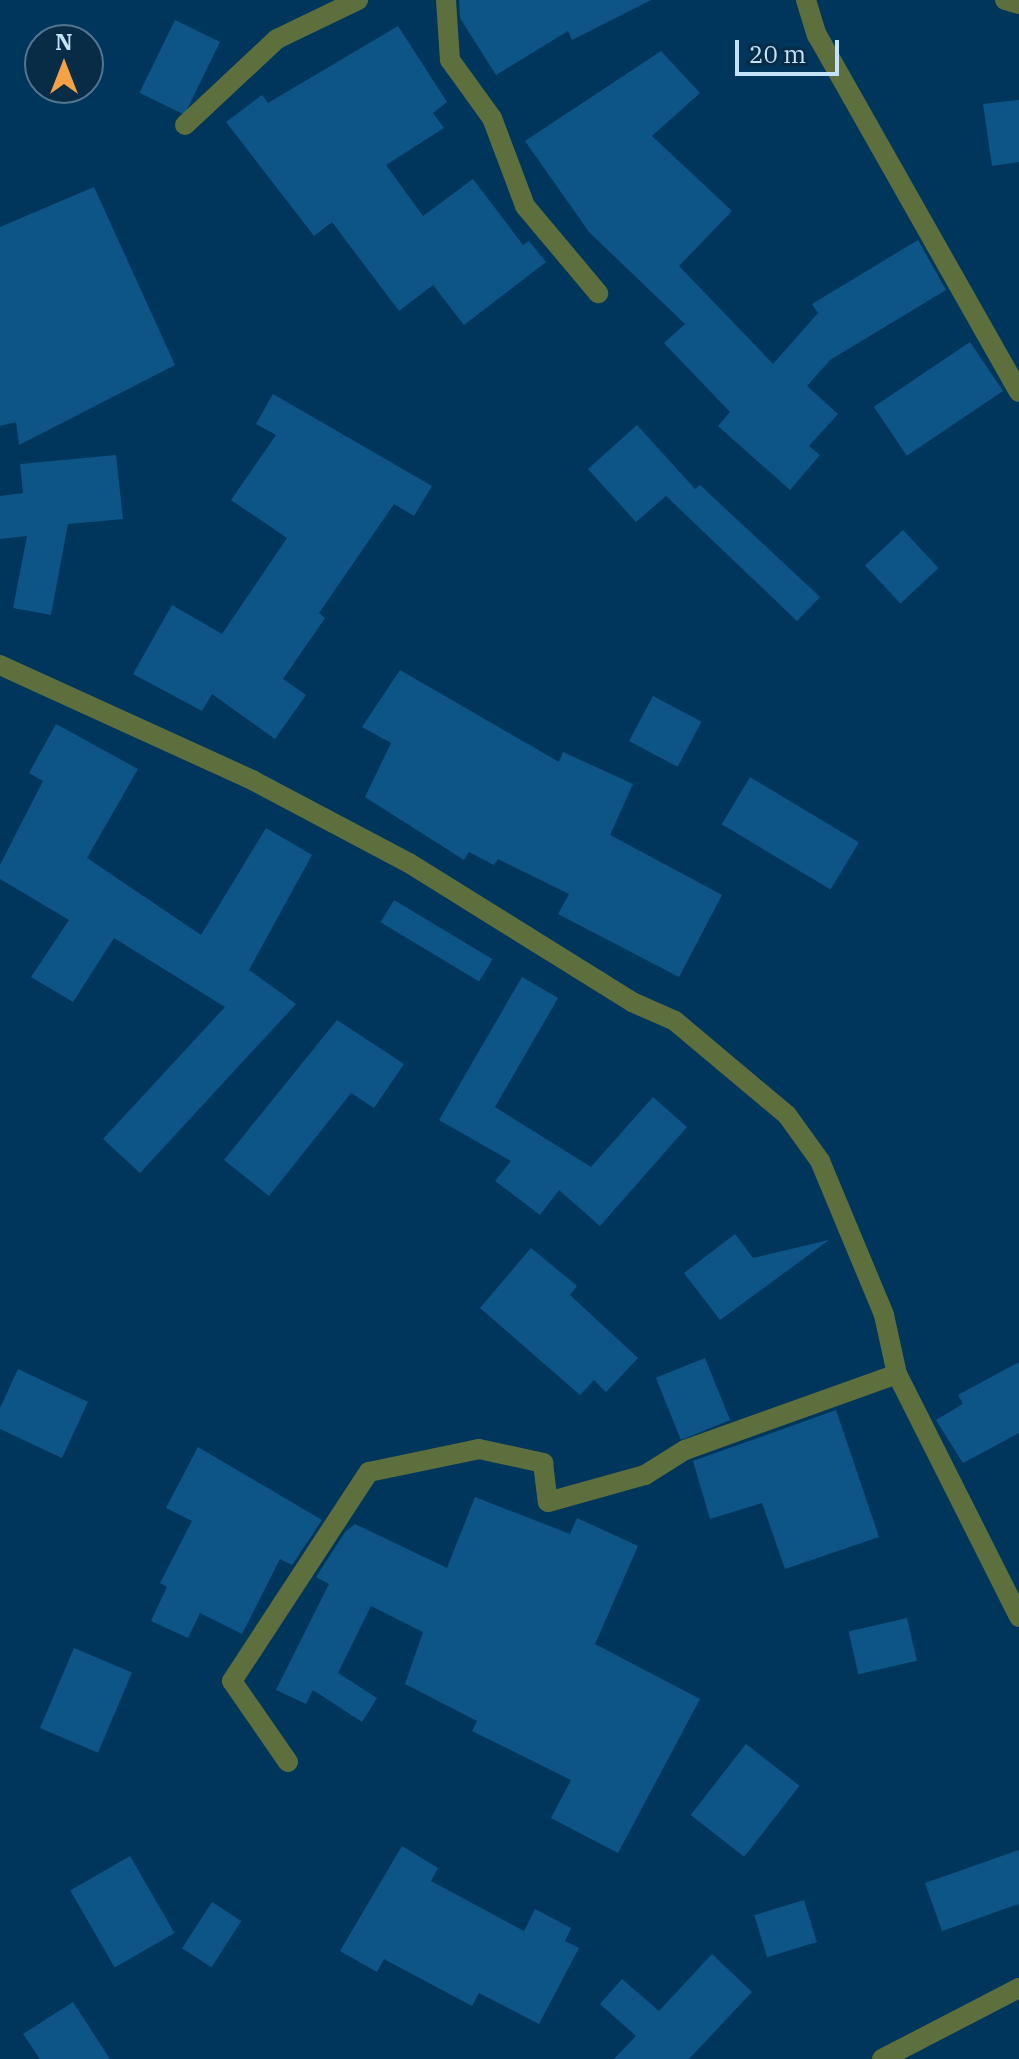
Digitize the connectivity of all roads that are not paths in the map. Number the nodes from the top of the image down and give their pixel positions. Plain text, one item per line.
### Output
1 (358, 0) edge
2 (446, 0) edge
3 (806, 0) edge
4 (1005, 0) edge
5 (1019, 4) edge
6 (185, 125) dead end
7 (598, 293) dead end
8 (1019, 392) edge
9 (0, 665) edge
10 (897, 1374) junction
11 (1019, 1617) edge
12 (288, 1762) dead end
13 (1019, 1988) edge
14 (882, 2059) edge

1 - 6 street
2 - 7 street
3 - 8 street
4 - 5 street
9 - 10 street
10 - 11 street
10 - 12 street
13 - 14 street

